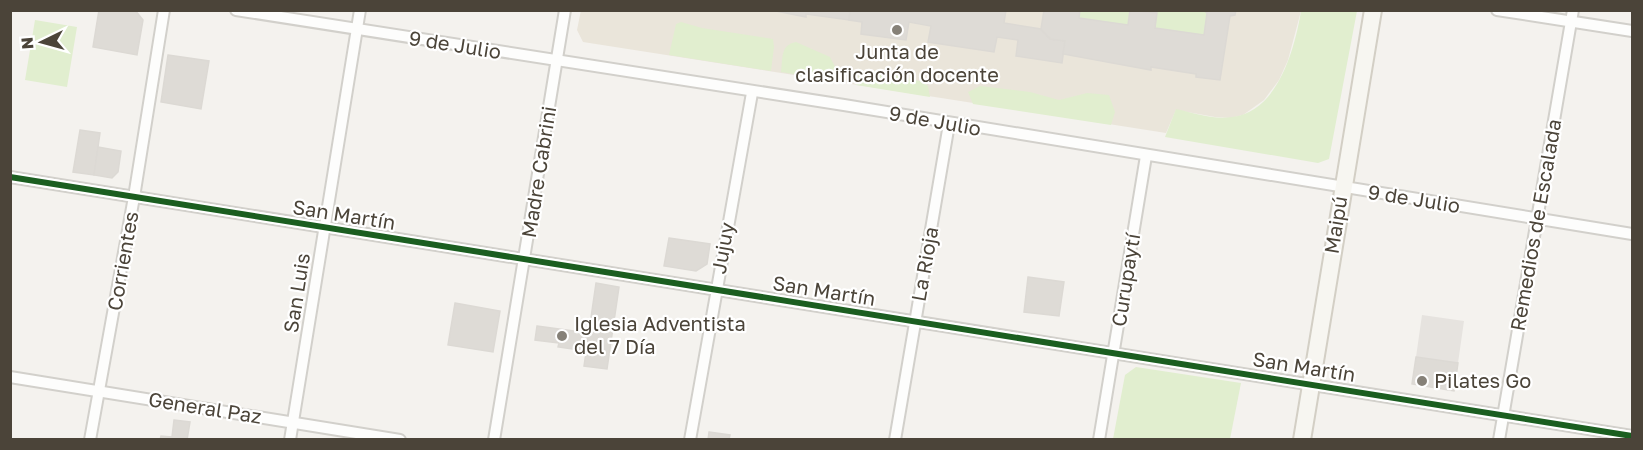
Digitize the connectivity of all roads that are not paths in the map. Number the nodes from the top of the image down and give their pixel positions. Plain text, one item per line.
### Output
1 (164, 10) edge
2 (236, 10) edge
3 (360, 10) edge
4 (565, 10) edge
5 (1373, 10) edge
6 (1497, 10) edge
7 (1572, 16) edge
8 (357, 30) junction
9 (1632, 31) edge
10 (557, 62) junction
11 (752, 93) junction
12 (949, 124) junction
13 (1146, 156) junction
14 (10, 177) edge
15 (1341, 187) junction
16 (134, 197) junction
17 (1538, 220) junction
18 (325, 228) junction
19 (1632, 234) edge
20 (525, 261) junction
21 (715, 291) junction
22 (915, 322) junction
23 (1114, 354) junction
24 (10, 377) edge
25 (1311, 385) junction
26 (99, 391) junction
27 (1503, 416) junction
28 (293, 422) junction
29 (1632, 436) edge
30 (90, 440) edge
31 (290, 440) edge
32 (400, 440) edge
33 (494, 440) edge
34 (690, 440) edge
35 (895, 440) edge
36 (1099, 440) edge
37 (1302, 440) edge
38 (1500, 440) edge

1 - 16 street, Corrientes
2 - 8 street, 9 de Julio
3 - 8 street, San Luis
4 - 10 street, Madre Cabrini
5 - 15 street, Maipú
6 - 7 street
7 - 9 street
7 - 17 street, Remedios de Escalada
8 - 10 street, 9 de Julio
8 - 18 street, San Luis
10 - 11 street, 9 de Julio
10 - 20 street, Madre Cabrini
11 - 12 street, 9 de Julio
11 - 21 street, Jujuy
12 - 13 street, 9 de Julio
12 - 22 street, La Rioja
13 - 15 street, 9 de Julio
13 - 23 street, Curupaytí
14 - 16 street, San Martín
15 - 17 street, 9 de Julio
15 - 25 street, Maipú
16 - 18 street, San Martín
16 - 26 street, Corrientes
17 - 19 street, 9 de Julio
17 - 27 street, Remedios de Escalada
18 - 20 street, San Martín
18 - 28 street, San Luis
20 - 21 street, San Martín
20 - 33 street, Madre Cabrini
21 - 22 street, San Martín
21 - 34 street, Jujuy
22 - 23 street, San Martín
22 - 35 street, La Rioja
23 - 25 street, San Martín
23 - 36 street, Curupaytí
24 - 26 street, General Paz
25 - 27 street, San Martín
25 - 37 street, Maipú
26 - 28 street, General Paz
26 - 30 street, Corrientes
27 - 29 street, San Martín
27 - 38 street, Remedios de Escalada
28 - 31 street, San Luis
28 - 32 street, General Paz

